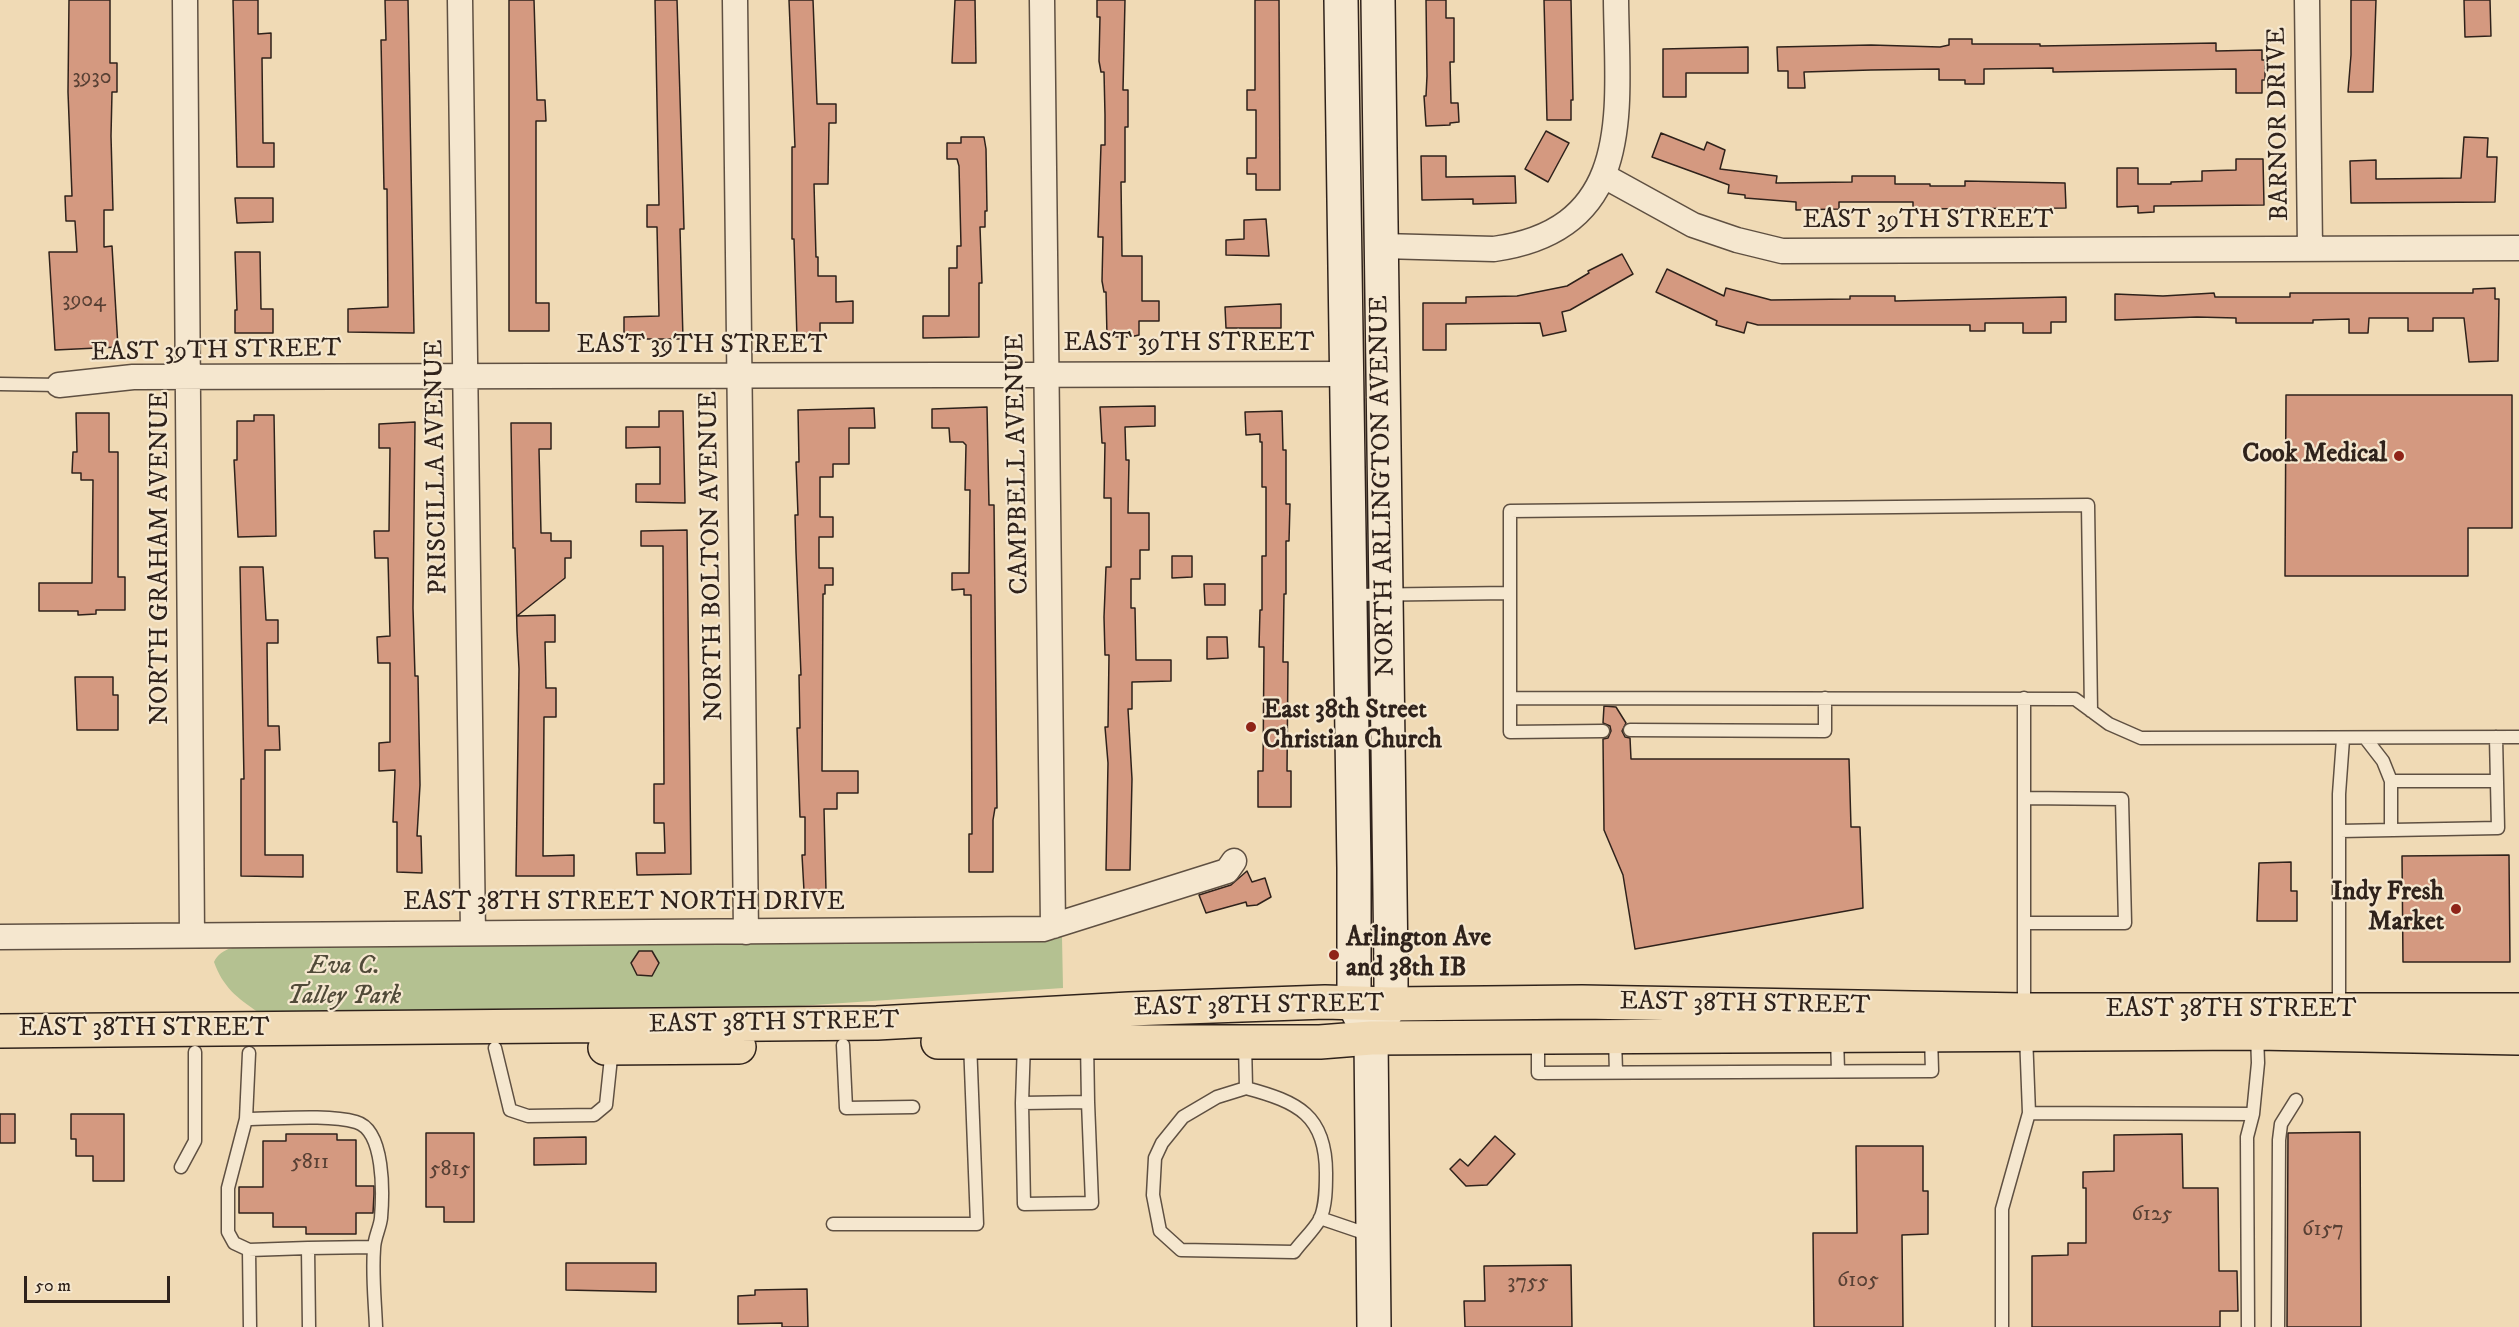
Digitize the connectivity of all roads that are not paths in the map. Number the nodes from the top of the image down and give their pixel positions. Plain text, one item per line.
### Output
1 (185, 0) edge
2 (460, 0) edge
3 (735, 0) edge
4 (1042, 0) edge
5 (1341, 0) edge
6 (1377, 0) edge
7 (1616, 0) edge
8 (2307, 0) edge
9 (1604, 176) junction
10 (1382, 246) junction
11 (2310, 248) junction
12 (2519, 248) edge
13 (1046, 372) junction
14 (1347, 374) junction
15 (740, 375) junction
16 (465, 377) junction
17 (189, 378) junction
18 (0, 384) edge
19 (59, 385) joint
20 (1510, 592) junction
21 (1386, 594) junction
22 (1350, 595) junction
23 (1510, 698) junction
24 (1825, 698) junction
25 (2024, 698) junction
26 (2091, 711) junction
27 (1630, 730) dead end
28 (1603, 731) dead end
29 (2496, 737) junction
30 (2519, 737) edge
31 (2343, 739) junction
32 (2366, 739) junction
33 (2391, 781) junction
34 (2497, 781) junction
35 (2024, 798) junction
36 (2391, 830) junction
37 (2340, 831) junction
38 (1234, 861) dead end
39 (2024, 923) junction
40 (1053, 926) junction
41 (746, 932) junction
42 (473, 933) junction
43 (192, 935) junction
44 (0, 937) edge
45 (1354, 1004) junction
46 (1391, 1004) junction
47 (2519, 1010) edge
48 (2339, 1011) junction
49 (2025, 1022) junction
50 (0, 1031) edge
51 (2257, 1033) junction
52 (1931, 1036) junction
53 (1837, 1037) junction
54 (1371, 1038) junction
55 (1538, 1038) junction
56 (1615, 1038) junction
57 (2519, 1038) edge
58 (970, 1041) junction
59 (1024, 1041) junction
60 (1087, 1041) junction
61 (1245, 1042) junction
62 (843, 1045) junction
63 (495, 1048) junction
64 (612, 1048) junction
65 (195, 1052) junction
66 (0, 1053) edge
67 (249, 1053) junction
68 (1838, 1071) junction
69 (1616, 1072) junction
70 (1246, 1088) junction
71 (2296, 1100) dead end
72 (1022, 1102) junction
73 (1088, 1102) junction
74 (914, 1107) dead end
75 (2029, 1113) junction
76 (2253, 1114) junction
77 (246, 1119) junction
78 (181, 1167) dead end
79 (1320, 1218) junction
80 (833, 1224) dead end
81 (1373, 1236) junction
82 (374, 1247) junction
83 (308, 1248) junction
84 (249, 1250) junction
85 (250, 1327) edge
86 (309, 1327) edge
87 (376, 1327) edge
88 (1374, 1327) edge
89 (2002, 1327) edge
90 (2248, 1327) edge
91 (2278, 1327) edge

1 - 17 street, NORTH GRAHAM AVENUE
2 - 16 street, PRISCILLA AVENUE
3 - 15 street, NORTH BOLTON AVENUE
4 - 13 street, CAMPBELL AVENUE
5 - 14 main road, NORTH ARLINGTON AVENUE
6 - 10 main road, NORTH ARLINGTON AVENUE
7 - 9 street
8 - 11 street, BARNOR DRIVE
9 - 10 street
9 - 11 street, EAST 39TH STREET
10 - 21 main road, NORTH ARLINGTON AVENUE
11 - 12 street, EAST 39TH STREET
13 - 14 street, EAST 39TH STREET
13 - 15 street, EAST 39TH STREET
13 - 40 street, CAMPBELL AVENUE
14 - 22 main road, NORTH ARLINGTON AVENUE
15 - 16 street, EAST 39TH STREET
15 - 41 street, NORTH BOLTON AVENUE
16 - 17 street, EAST 39TH STREET
16 - 42 street, PRISCILLA AVENUE
17 - 19 street, EAST 39TH STREET
17 - 43 street, NORTH GRAHAM AVENUE
18 - 19 lane
20 - 21 lane
20 - 23 lane
20 - 26 lane
21 - 22 lane
21 - 46 main road, NORTH ARLINGTON AVENUE
22 - 45 main road, NORTH ARLINGTON AVENUE
23 - 24 lane
23 - 28 lane
24 - 25 lane
24 - 27 lane
25 - 26 lane
25 - 35 lane
26 - 31 lane
29 - 30 lane
29 - 32 lane
29 - 34 lane
31 - 32 lane
31 - 37 lane
32 - 33 lane
33 - 34 lane
33 - 36 lane
34 - 36 lane
35 - 39 lane
35 - 39 lane
36 - 37 lane
37 - 48 lane
38 - 40 street, EAST 38TH STREET NORTH DRIVE
39 - 49 lane
40 - 41 street, EAST 38TH STREET NORTH DRIVE
41 - 42 street, EAST 38TH STREET NORTH DRIVE
42 - 43 street, EAST 38TH STREET NORTH DRIVE
43 - 44 street, EAST 38TH STREET NORTH DRIVE
45 - 46 main road, EAST 38TH STREET
45 - 50 main road, EAST 38TH STREET
45 - 54 main road, NORTH ARLINGTON AVENUE
46 - 49 main road, EAST 38TH STREET
46 - 54 main road
47 - 48 main road, EAST 38TH STREET
48 - 49 main road, EAST 38TH STREET
49 - 51 main road, EAST 38TH STREET
49 - 52 main road, EAST 38TH STREET
49 - 75 lane
51 - 57 main road, EAST 38TH STREET
51 - 76 lane
52 - 53 main road, EAST 38TH STREET
52 - 68 lane
53 - 56 main road, EAST 38TH STREET
53 - 68 lane
54 - 55 main road, EAST 38TH STREET
54 - 61 main road, EAST 38TH STREET
54 - 81 main road, NORTH ARLINGTON AVENUE
55 - 56 main road, EAST 38TH STREET
55 - 69 lane
56 - 69 lane
58 - 59 main road, EAST 38TH STREET
58 - 62 main road, EAST 38TH STREET
58 - 80 lane
59 - 60 main road, EAST 38TH STREET
59 - 72 lane
60 - 61 main road, EAST 38TH STREET
60 - 73 lane
61 - 70 lane
62 - 64 main road, EAST 38TH STREET
62 - 74 lane
63 - 64 main road, EAST 38TH STREET
63 - 64 lane
63 - 67 main road, EAST 38TH STREET
65 - 66 main road, EAST 38TH STREET
65 - 67 main road, EAST 38TH STREET
65 - 78 lane
67 - 77 lane
68 - 69 lane
70 - 79 lane
70 - 79 lane
71 - 91 lane
72 - 73 lane
72 - 73 lane
75 - 76 lane
75 - 89 lane
76 - 90 lane
77 - 82 lane
77 - 84 lane
79 - 81 lane
81 - 88 main road, NORTH ARLINGTON AVENUE
82 - 83 lane
82 - 87 lane
83 - 84 lane
83 - 86 lane
84 - 85 lane

